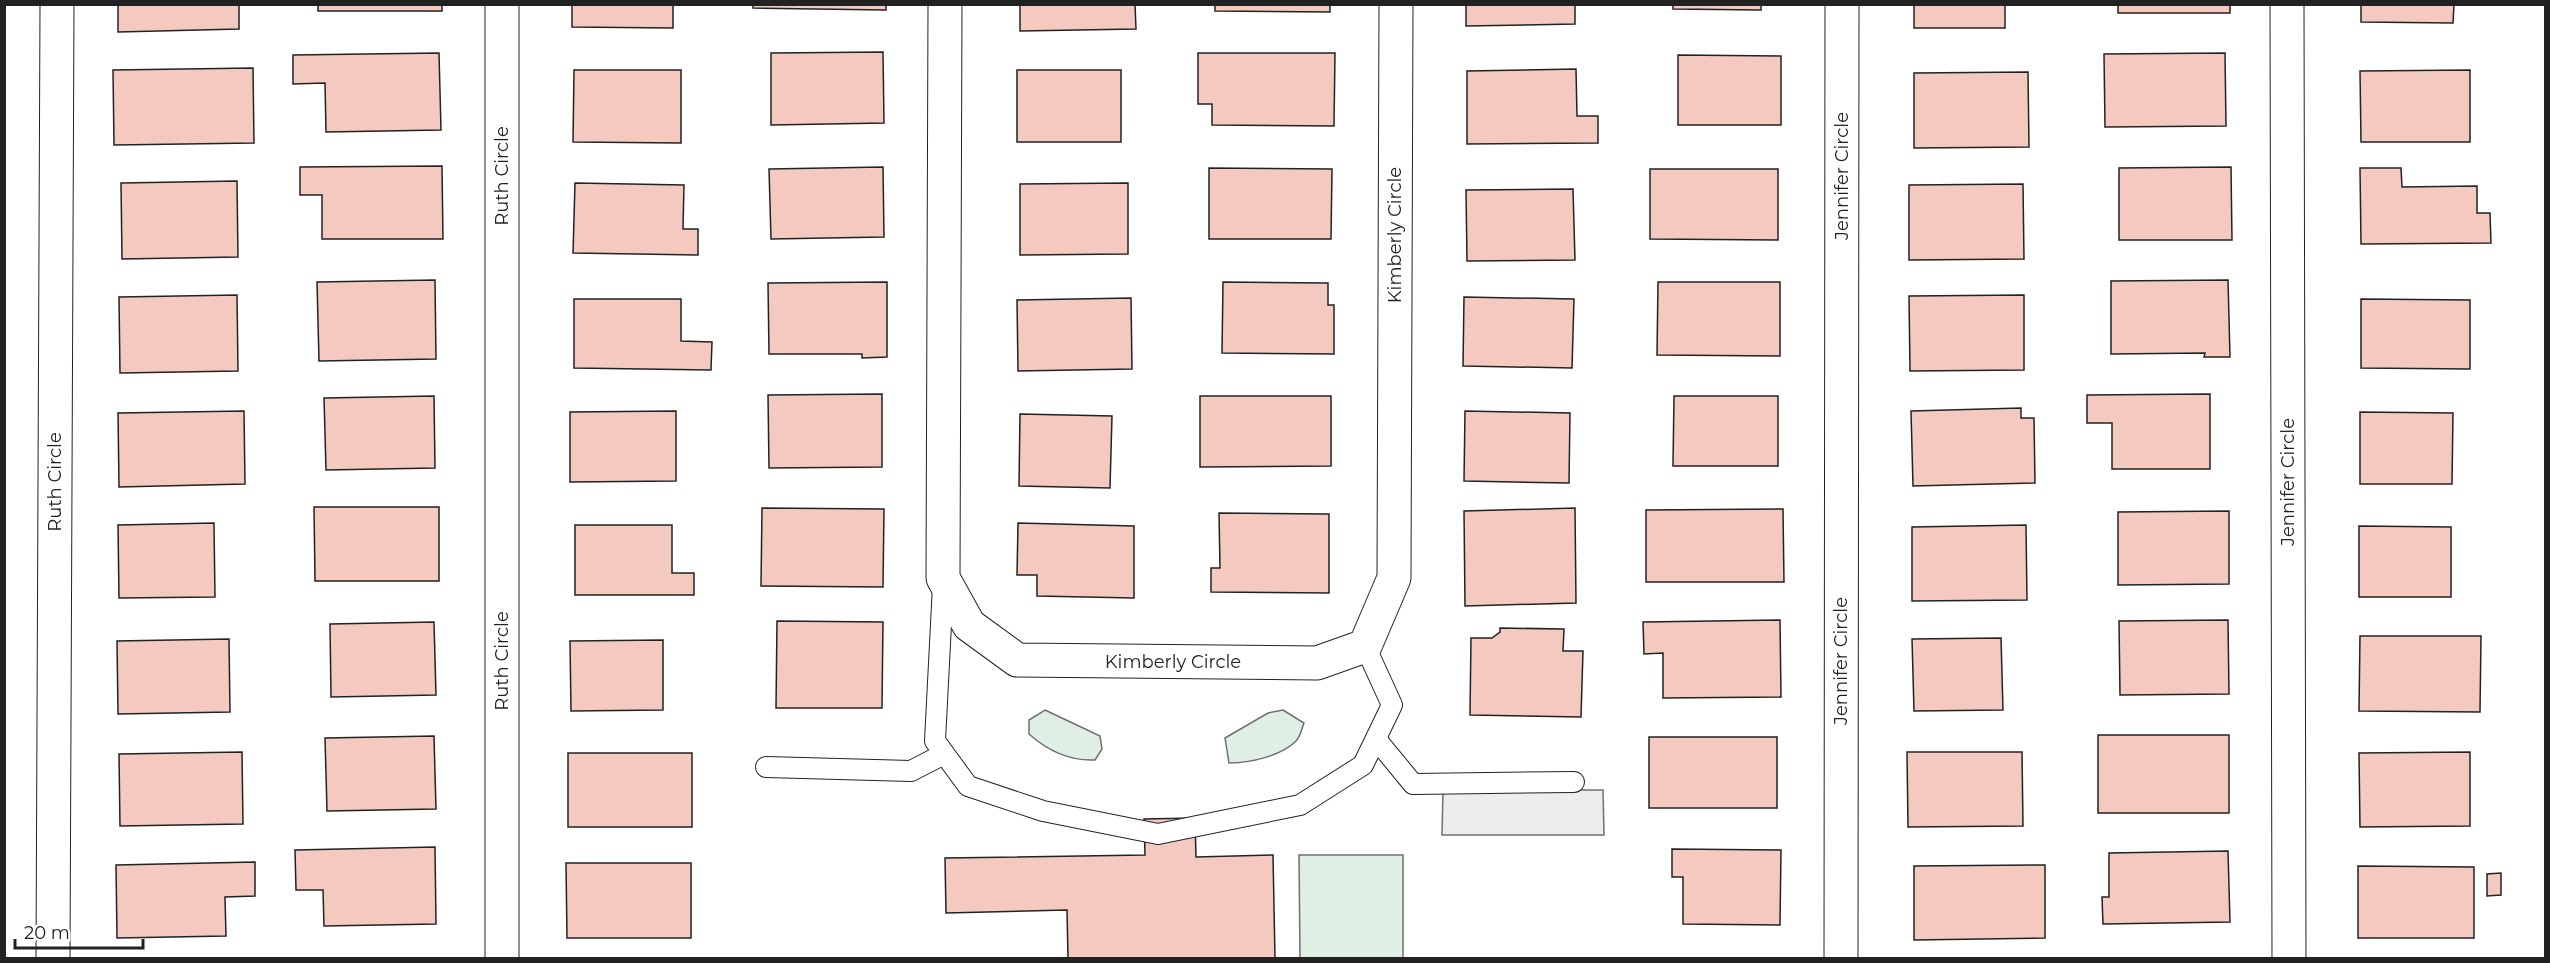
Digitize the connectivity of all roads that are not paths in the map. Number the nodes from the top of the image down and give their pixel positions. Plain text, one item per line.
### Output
1 (57, 4) edge
2 (502, 4) edge
3 (945, 4) edge
4 (1396, 4) edge
5 (1842, 4) edge
6 (2287, 4) edge
7 (943, 578) junction
8 (1365, 646) junction
9 (1376, 739) junction
10 (945, 754) junction
11 (766, 767) dead end
12 (1574, 782) dead end
13 (53, 958) edge
14 (502, 958) edge
15 (1840, 958) edge
16 (2289, 958) edge

1 - 13 street, Ruth Circle
2 - 14 street, Ruth Circle
3 - 7 street, Kimberly Circle
4 - 8 street, Kimberly Circle
5 - 15 street, Jennifer Circle
6 - 16 street, Jennifer Circle
7 - 8 street, Kimberly Circle
7 - 10 lane
8 - 9 lane
9 - 10 lane
9 - 12 lane
10 - 11 lane

